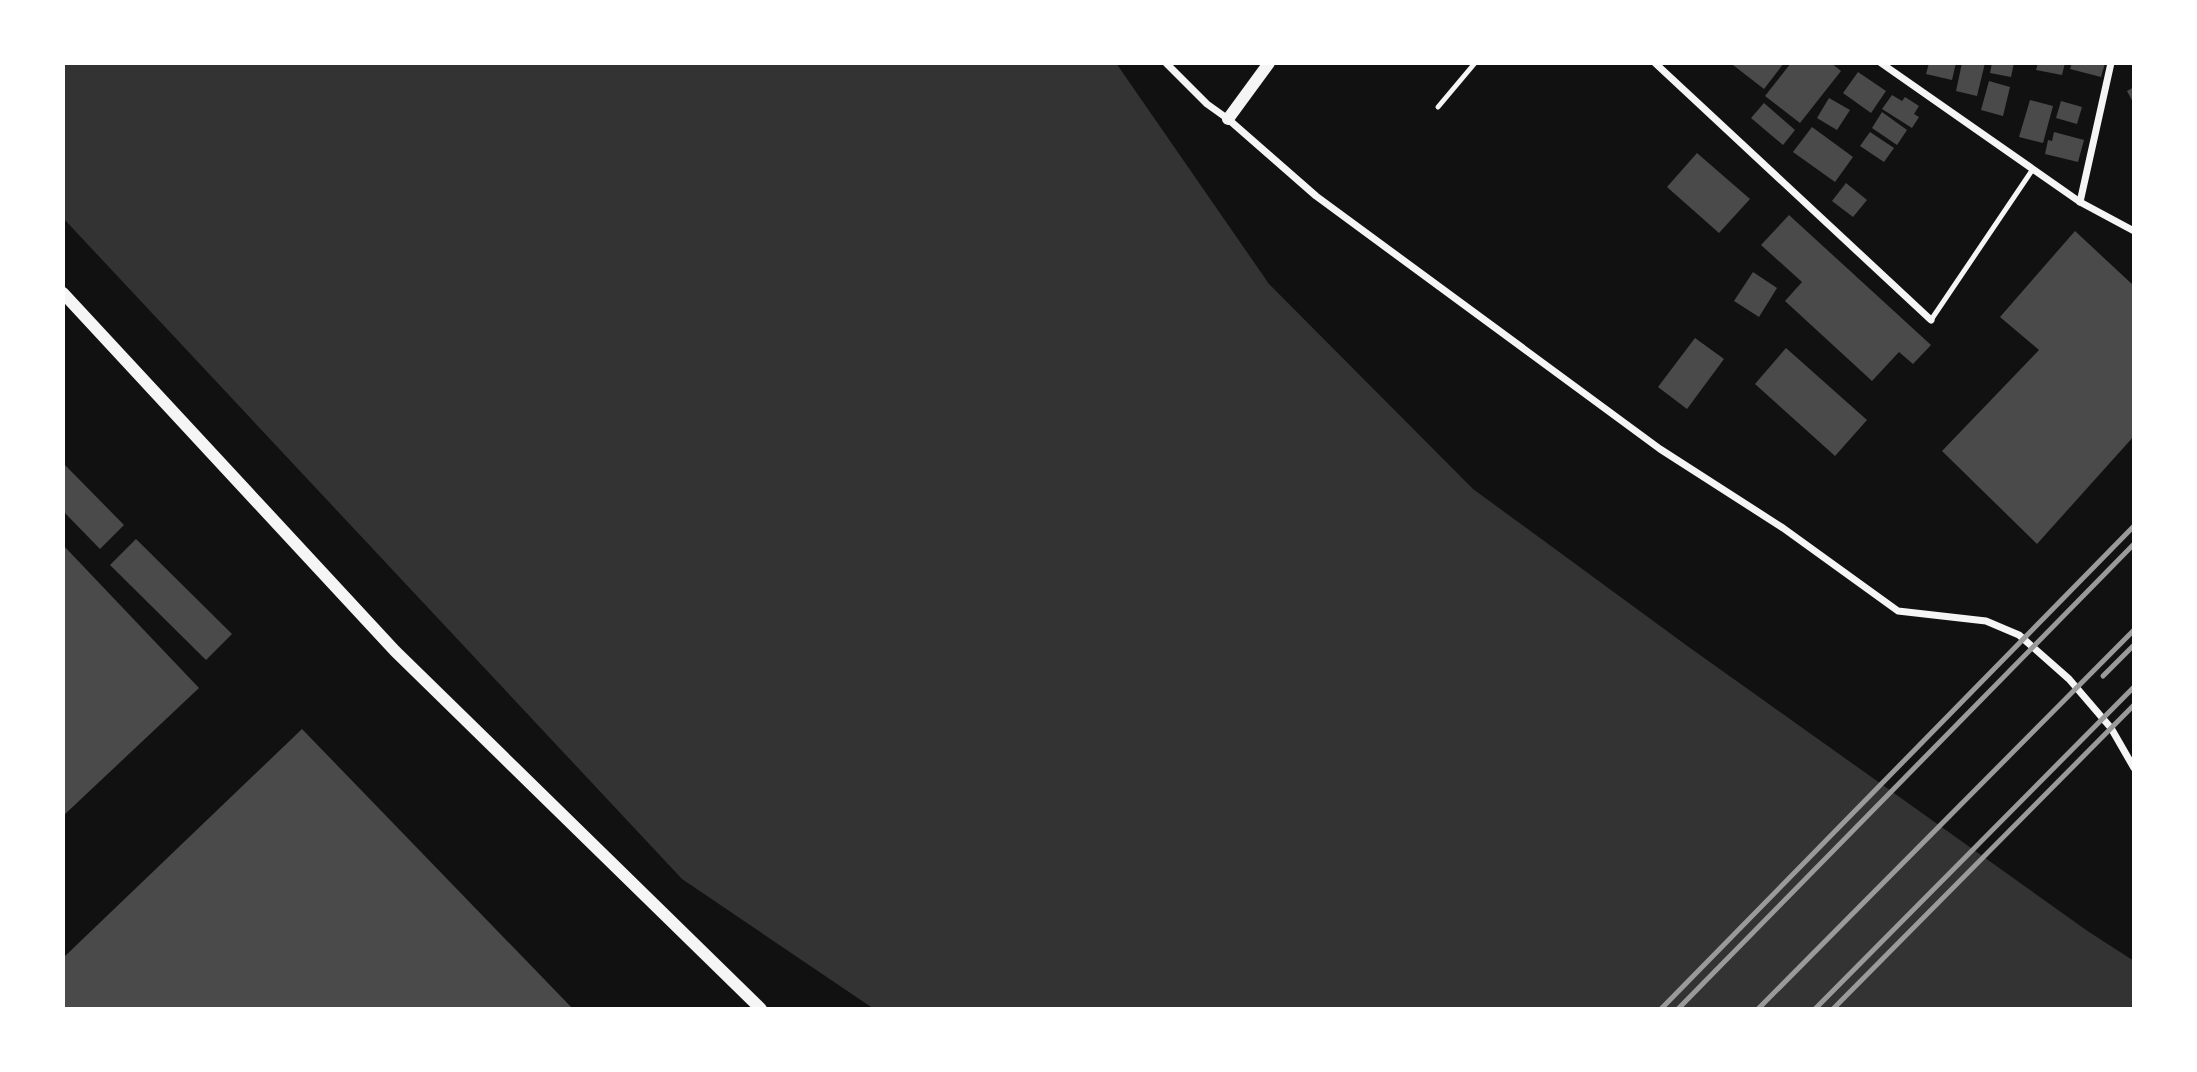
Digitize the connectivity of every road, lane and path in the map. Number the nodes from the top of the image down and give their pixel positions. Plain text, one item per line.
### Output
1 (1166, 63) edge
2 (1269, 63) edge
3 (1475, 63) edge
4 (1656, 63) edge
5 (1881, 63) edge
6 (2111, 63) edge
7 (1438, 107) dead end
8 (1228, 119) junction
9 (2033, 169) junction
10 (2080, 202) junction
11 (2134, 231) edge
12 (63, 293) edge
13 (1931, 320) joint
14 (2134, 768) edge
15 (761, 1009) edge

1 - 8 street
2 - 8 street
3 - 7 lane
4 - 13 street
5 - 9 street
6 - 10 street
8 - 14 street
9 - 10 street
9 - 13 lane
10 - 11 street
12 - 15 street

